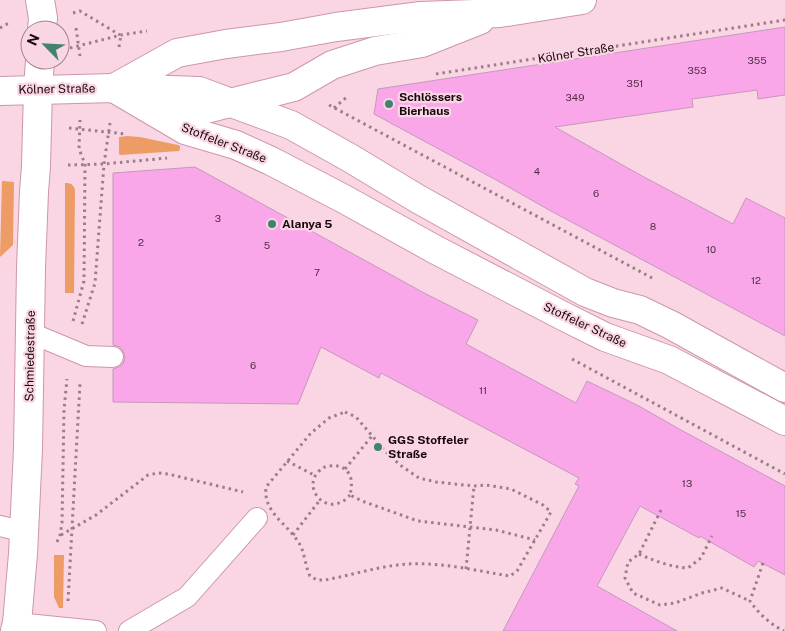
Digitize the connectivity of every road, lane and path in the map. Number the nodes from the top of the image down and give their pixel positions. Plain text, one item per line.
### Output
1 (40, 0) edge
2 (582, 0) edge
3 (80, 12) dead end
4 (500, 13) junction
5 (43, 20) edge
6 (785, 20) edge
7 (6, 24) dead end
8 (0, 28) edge
9 (79, 46) dead end
10 (39, 70) edge
11 (433, 74) dead end
12 (294, 87) junction
13 (114, 88) junction
14 (38, 89) junction
15 (0, 90) edge
16 (231, 103) junction
17 (328, 104) dead end
18 (291, 125) junction
19 (107, 140) dead end
20 (79, 149) dead end
21 (170, 158) dead end
22 (69, 164) dead end
23 (85, 164) junction
24 (104, 164) junction
25 (656, 279) dead end
26 (31, 320) junction
27 (76, 352) junction
28 (113, 356) dead end
29 (785, 388) edge
30 (785, 422) edge
31 (372, 436) junction
32 (287, 461) junction
33 (345, 470) junction
34 (314, 475) junction
35 (474, 486) junction
36 (350, 495) junction
37 (320, 500) junction
38 (661, 510) dead end
39 (257, 518) joint
40 (470, 526) junction
41 (72, 528) junction
42 (12, 529) edge
43 (60, 535) junction
44 (293, 535) junction
45 (712, 536) dead end
46 (535, 540) junction
47 (54, 550) dead end
48 (639, 554) junction
49 (762, 563) dead end
50 (466, 569) junction
51 (750, 601) junction
52 (17, 628) edge
53 (66, 628) junction
54 (96, 631) edge
55 (129, 631) edge
56 (784, 631) edge

1 - 5 main road
2 - 4 main road, Kölner Straße
3 - 9 path
4 - 12 main road, Kölner Straße
4 - 13 main road, Kölner Straße
6 - 11 path, Kölner Straße
7 - 8 path
10 - 14 main road, Schmiedestraße
12 - 16 main road, Kölner Straße
12 - 18 main road
13 - 14 main road, Kölner Straße
13 - 16 main road
13 - 30 main road, Stoffeler Straße
14 - 15 main road, Kölner Straße
14 - 26 main road, Schmiedestraße
16 - 18 main road
17 - 25 path
18 - 29 main road
19 - 24 path
20 - 23 path
21 - 24 path
22 - 23 path
23 - 24 path
23 - 27 path
24 - 27 path
26 - 27 lane
26 - 42 main road, Schmiedestraße
27 - 28 lane
27 - 41 path
27 - 43 path
31 - 32 path
31 - 33 path
31 - 35 path
32 - 34 path
32 - 44 path
33 - 34 path
33 - 36 path
34 - 37 path
35 - 40 path
35 - 46 path
36 - 37 path
36 - 40 path
37 - 44 path
38 - 48 path
39 - 41 path
39 - 55 lane
40 - 46 path
40 - 50 path
41 - 43 path
41 - 53 path
42 - 52 main road, Schmiedestraße
43 - 47 path
44 - 50 path
45 - 48 path
46 - 50 path
48 - 51 path
49 - 51 path
51 - 56 path
52 - 53 lane
53 - 54 lane

